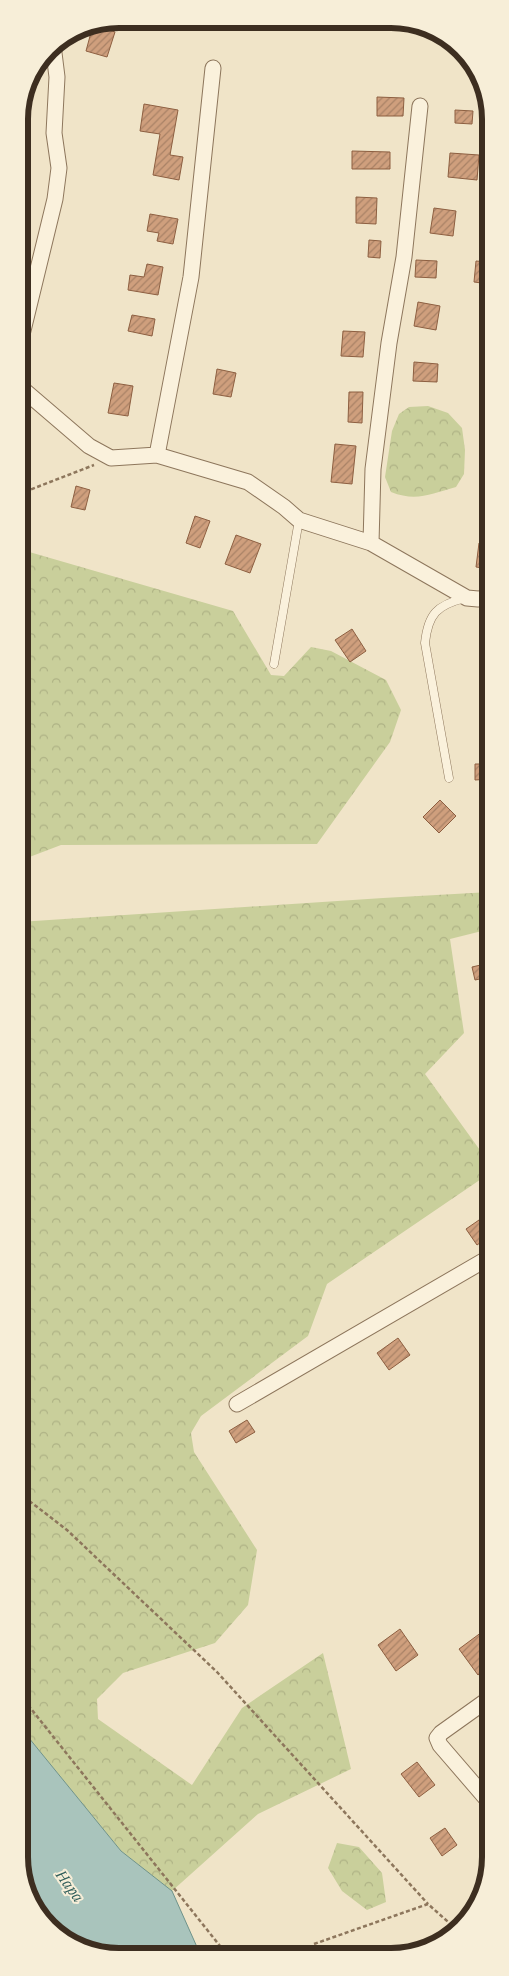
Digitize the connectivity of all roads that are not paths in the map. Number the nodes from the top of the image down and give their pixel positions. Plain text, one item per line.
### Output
1 (54, 54) edge
2 (213, 68) dead end
3 (420, 106) dead end
4 (28, 309) edge
5 (28, 394) edge
6 (157, 455) junction
7 (299, 520) junction
8 (371, 543) junction
9 (467, 598) junction
10 (482, 599) edge
11 (274, 664) dead end
12 (449, 778) dead end
13 (481, 1262) edge
14 (237, 1404) dead end
15 (481, 1704) edge
16 (481, 1793) edge

1 - 4 street
2 - 6 street
3 - 8 street
5 - 6 street
6 - 7 street
7 - 8 street
7 - 11 lane
8 - 9 street
9 - 10 street
9 - 12 lane
13 - 14 street
15 - 16 street

